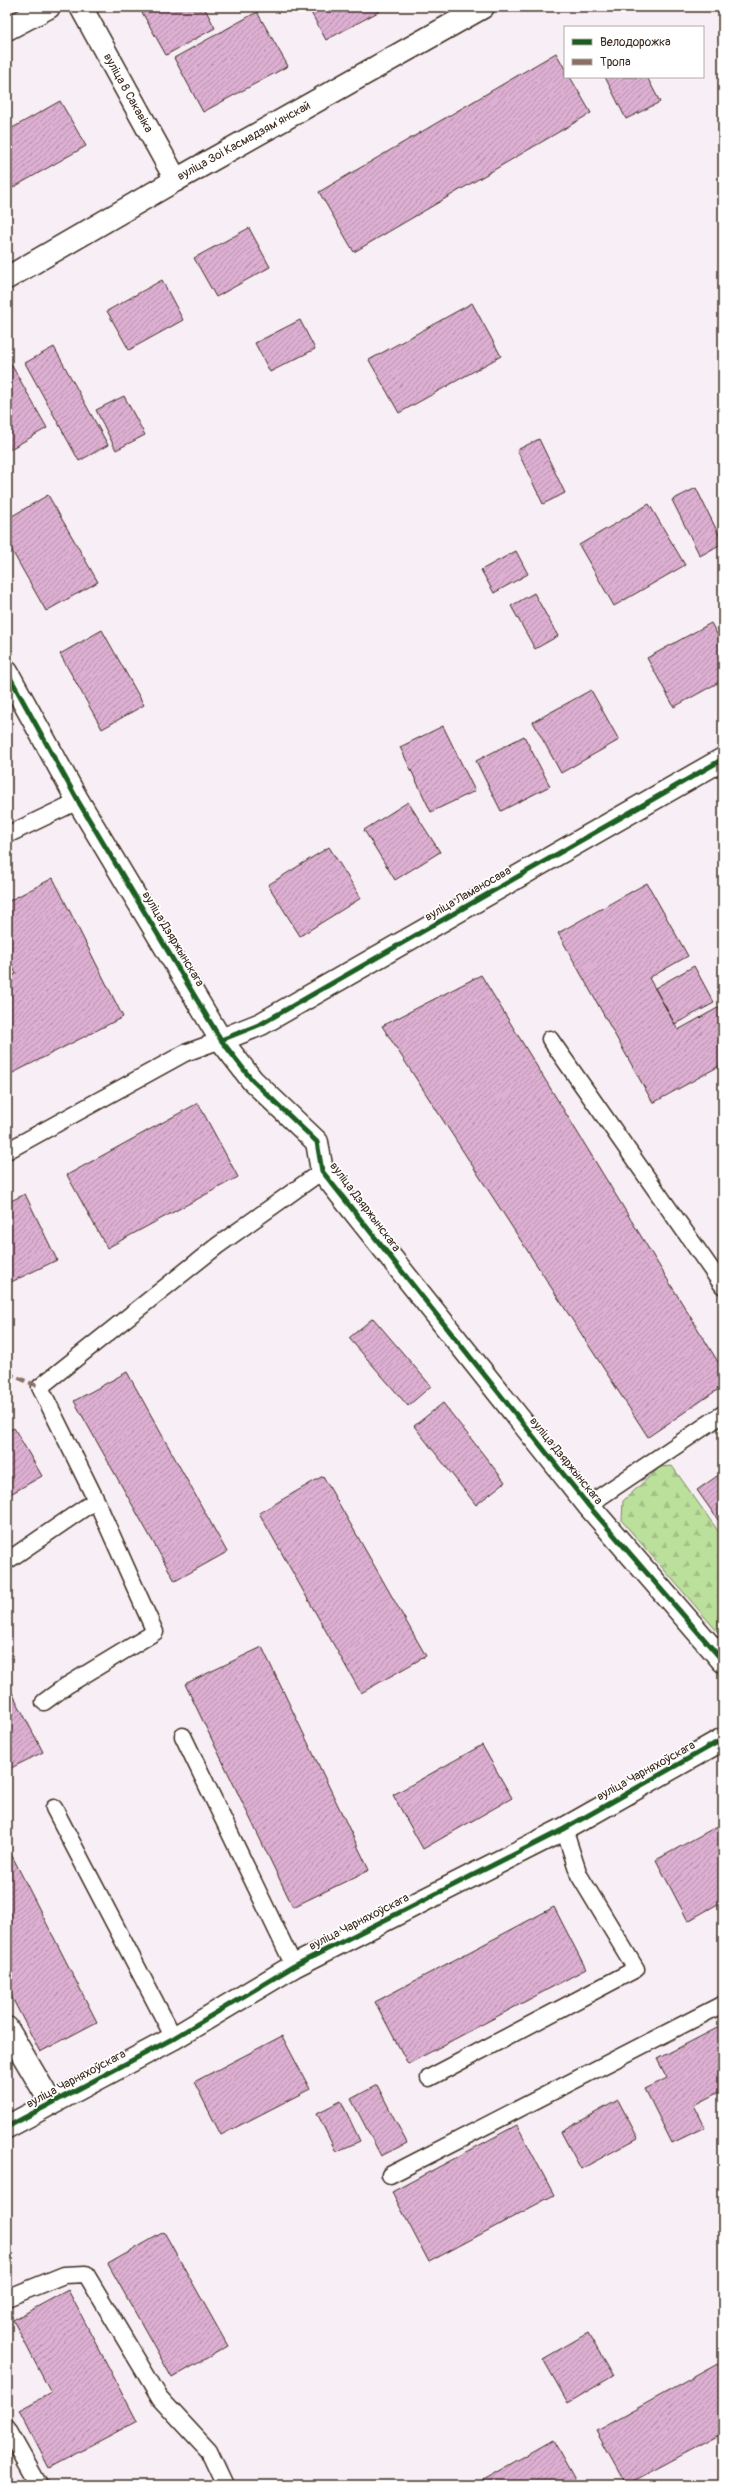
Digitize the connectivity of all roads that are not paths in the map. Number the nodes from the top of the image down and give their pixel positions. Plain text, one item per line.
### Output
1 (48, 7) edge
2 (81, 7) edge
3 (483, 7) edge
4 (7, 29) edge
5 (176, 180) junction
6 (7, 278) edge
7 (7, 672) edge
8 (723, 759) edge
9 (78, 800) junction
10 (7, 836) edge
11 (550, 1039) dead end
12 (221, 1040) junction
13 (7, 1151) edge
14 (322, 1171) junction
15 (723, 1286) edge
16 (723, 1414) edge
17 (96, 1500) junction
18 (588, 1506) junction
19 (7, 1560) edge
20 (723, 1661) edge
21 (44, 1702) dead end
22 (183, 1736) dead end
23 (723, 1738) edge
24 (54, 1808) dead end
25 (564, 1829) junction
26 (294, 1966) junction
27 (723, 2004) edge
28 (7, 2028) edge
29 (174, 2038) junction
30 (429, 2078) dead end
31 (51, 2103) junction
32 (7, 2127) edge
33 (390, 2175) dead end
34 (7, 2298) edge
35 (7, 2428) edge
36 (39, 2485) edge
37 (225, 2485) edge

1 - 4 street
2 - 5 street, вуліца 8 Сакавіка
3 - 5 street, вуліца Зоі Касмадзямʼянскай
5 - 6 street, вуліца Зоі Касмадзямʼянскай
7 - 9 street, вуліца Дзяржынскага
8 - 12 street, вуліца Ламаносава
9 - 10 lane
9 - 12 street, вуліца Дзяржынскага
11 - 15 lane
12 - 13 lane
12 - 14 street, вуліца Дзяржынскага
14 - 17 lane
14 - 18 street, вуліца Дзяржынскага
16 - 18 lane
17 - 19 lane
17 - 21 lane
18 - 20 street, вуліца Дзяржынскага
22 - 26 lane
23 - 25 street, вуліца Чарняхоўскага
24 - 29 lane
25 - 26 street, вуліца Чарняхоўскага
25 - 30 lane
26 - 29 street, вуліца Чарняхоўскага
27 - 33 lane
28 - 31 street
29 - 31 street, вуліца Чарняхоўскага
31 - 32 street, вуліца Чарняхоўскага
34 - 37 lane
35 - 36 lane

